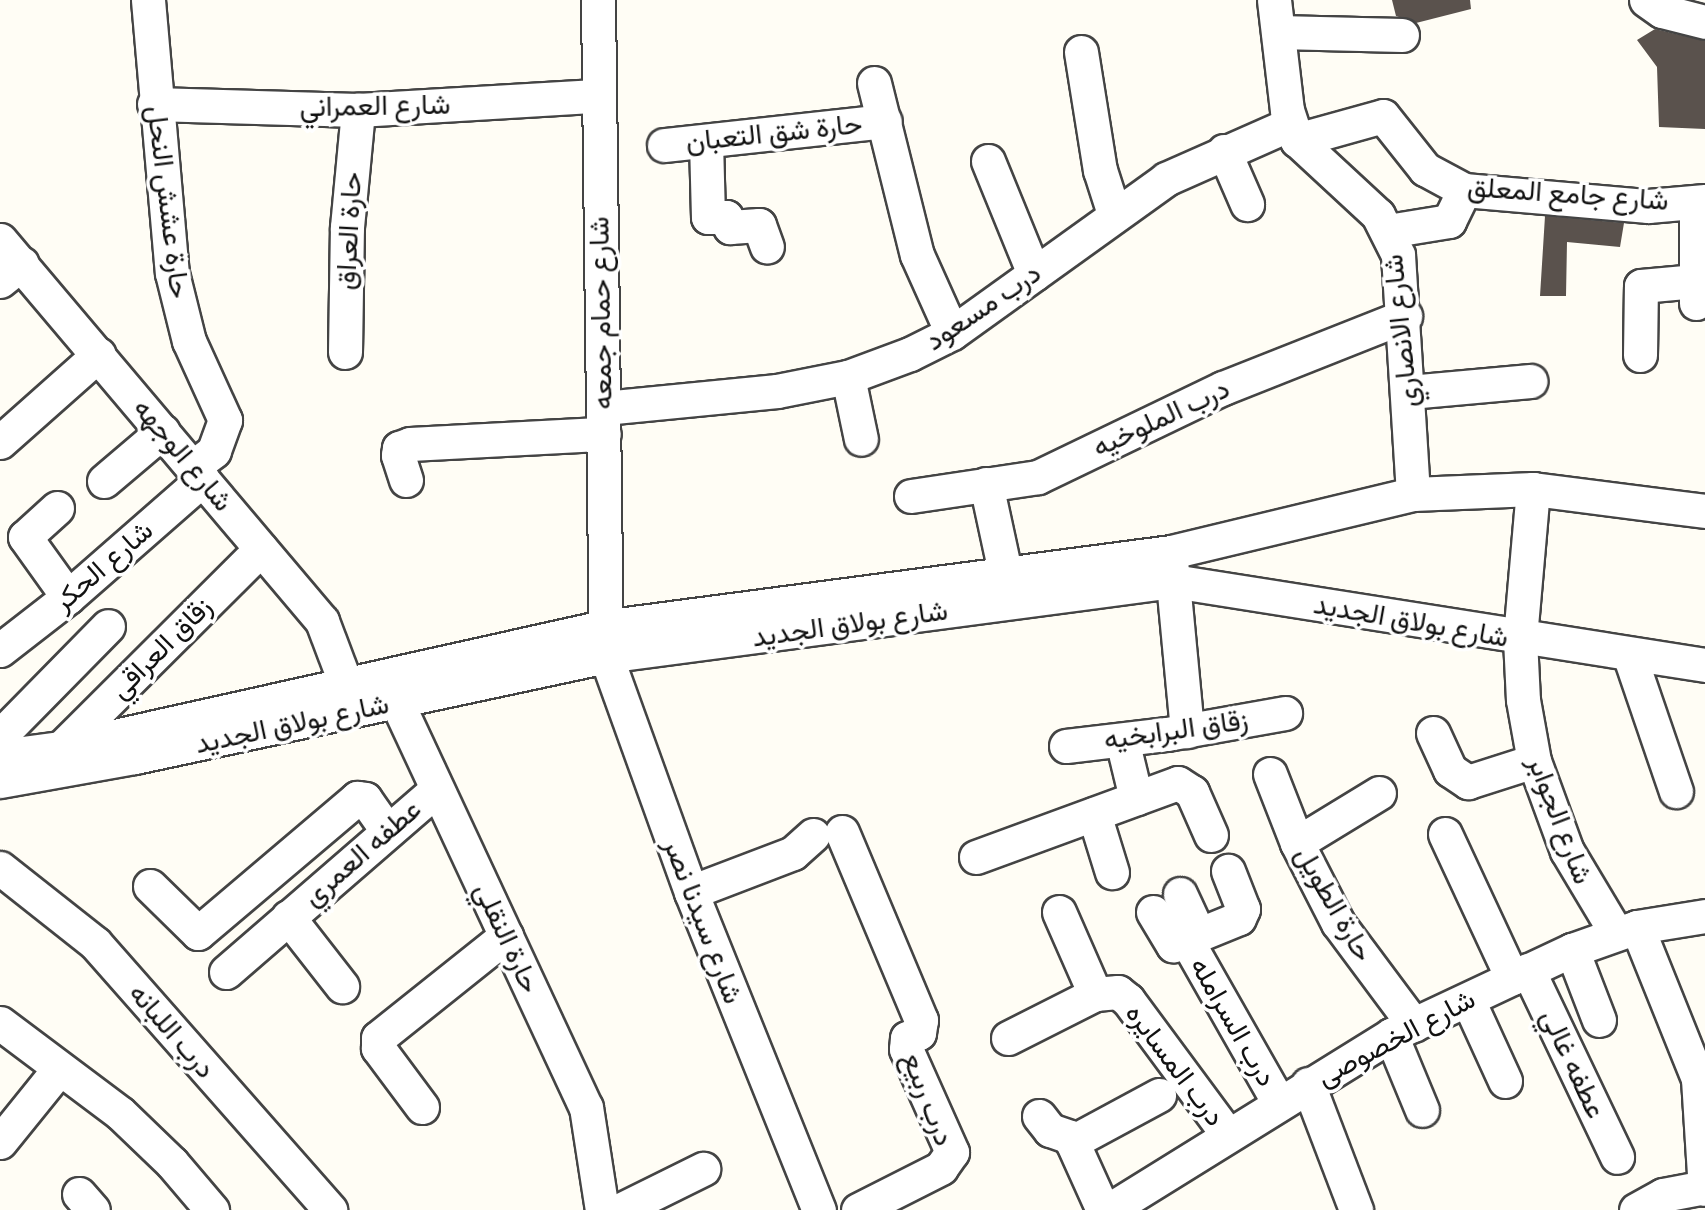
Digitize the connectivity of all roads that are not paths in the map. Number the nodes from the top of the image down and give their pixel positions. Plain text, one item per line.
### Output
1 (148, 0) edge
2 (598, 0) edge
3 (1646, 0) edge
4 (1276, 16) edge
5 (1705, 22) edge
6 (1402, 35) dead end
7 (1081, 52) dead end
8 (874, 83) dead end
9 (596, 96) junction
10 (154, 104) junction
11 (358, 110) junction
12 (884, 121) junction
13 (1293, 132) junction
14 (706, 141) junction
15 (664, 145) dead end
16 (1224, 151) junction
17 (988, 161) dead end
18 (1464, 190) junction
19 (1701, 202) edge
20 (1247, 204) dead end
21 (1114, 214) junction
22 (1388, 231) junction
23 (767, 247) dead end
24 (7, 261) edge
25 (1034, 274) junction
26 (1405, 316) junction
27 (952, 333) junction
28 (345, 352) dead end
29 (99, 354) junction
30 (1640, 355) dead end
31 (848, 377) junction
32 (1531, 381) dead end
33 (1409, 392) junction
34 (604, 421) junction
35 (163, 431) junction
36 (861, 439) dead end
37 (0, 442) edge
38 (198, 473) junction
39 (406, 480) dead end
40 (104, 481) dead end
41 (986, 484) junction
42 (1533, 489) junction
43 (1413, 494) junction
44 (911, 496) dead end
45 (57, 508) dead end
46 (1705, 511) edge
47 (261, 549) junction
48 (1172, 566) junction
49 (1005, 572) junction
50 (68, 597) junction
51 (108, 625) dead end
52 (1520, 639) junction
53 (604, 641) junction
54 (0, 650) edge
55 (1629, 654) junction
56 (1705, 665) edge
57 (345, 682) junction
58 (390, 688) junction
59 (1285, 713) dead end
60 (1187, 731) junction
61 (1433, 733) dead end
62 (0, 736) edge
63 (1122, 740) junction
64 (1066, 746) dead end
65 (61, 748) junction
66 (0, 756) edge
67 (1534, 761) junction
68 (1270, 774) dead end
69 (0, 781) edge
70 (437, 789) junction
71 (1676, 791) dead end
72 (1379, 793) dead end
73 (1136, 798) junction
74 (1094, 814) junction
75 (387, 830) junction
76 (1445, 834) dead end
77 (1211, 835) dead end
78 (1297, 843) junction
79 (976, 857) dead end
80 (0, 867) edge
81 (1228, 871) dead end
82 (1112, 872) dead end
83 (150, 886) dead end
84 (691, 892) junction
85 (1167, 903) dead end
86 (1059, 912) dead end
87 (1705, 916) edge
88 (288, 917) junction
89 (1627, 930) junction
90 (506, 936) junction
91 (1193, 938) junction
92 (1572, 950) junction
93 (226, 972) dead end
94 (1520, 974) junction
95 (342, 986) dead end
96 (1095, 995) junction
97 (1468, 1000) junction
98 (1600, 1020) dead end
99 (0, 1023) edge
100 (1402, 1030) junction
101 (1007, 1038) dead end
102 (59, 1069) junction
103 (1505, 1081) dead end
104 (1308, 1084) junction
105 (1159, 1096) dead end
106 (1279, 1103) junction
107 (422, 1107) dead end
108 (1422, 1110) dead end
109 (1704, 1112) edge
110 (1039, 1116) dead end
111 (1228, 1135) junction
112 (0, 1142) edge
113 (1072, 1142) junction
114 (1617, 1157) dead end
115 (703, 1169) dead end
116 (1705, 1188) edge
117 (1142, 1201) edge
118 (212, 1210) edge
119 (330, 1210) edge
120 (602, 1210) edge
121 (620, 1210) edge
122 (819, 1210) edge
123 (858, 1210) edge
124 (1106, 1210) edge
125 (1356, 1210) edge
126 (1636, 1210) edge

1 - 10 street, حارة عشش النحل
2 - 9 street, شارع حمام جمعه
3 - 5 street
4 - 6 street
4 - 13 street
7 - 21 street
8 - 12 street
9 - 11 street, شارع العمراني
9 - 34 street, شارع حمام جمعه
10 - 11 street, شارع العمراني
10 - 38 street, حارة عشش النحل
11 - 28 street, حارة العراق
12 - 14 street, حارة شق التعبان
12 - 27 street
13 - 16 street, درب مسعود
13 - 18 street, شارع جامع المعلق
13 - 22 street, شارع الانصاري
14 - 15 street, حارة شق التعبان
14 - 23 street
16 - 20 street
16 - 21 street, درب مسعود
17 - 25 street
18 - 19 street, شارع جامع المعلق
18 - 22 street
19 - 30 street
21 - 25 street, درب مسعود
22 - 26 street, شارع الانصاري
24 - 29 street, شارع الوجهه
25 - 27 street, درب مسعود
26 - 33 street, شارع الانصاري
26 - 41 street, درب الملوخيه
27 - 31 street, درب مسعود
29 - 35 street, شارع الوجهه
29 - 37 street
31 - 34 street, درب مسعود
31 - 36 street
32 - 33 street
33 - 43 street, شارع الانصاري
34 - 39 street, درب مسعود
34 - 53 street, شارع حمام جمعه
35 - 38 street, شارع الوجهه
35 - 40 street
38 - 47 street, شارع الوجهه
38 - 50 street, شارع الحكر
41 - 44 street, درب الملوخيه
41 - 49 street
42 - 43 street
42 - 46 street
42 - 52 street, شارع الجوابر
43 - 48 street
45 - 50 street
47 - 57 street, شارع الوجهه
47 - 65 street, زقاق العراقي
48 - 49 street, شارع بولاق الجديد
48 - 52 street, شارع بولاق الجديد
48 - 53 street, شارع بولاق الجديد
48 - 60 street
49 - 53 street, شارع بولاق الجديد
50 - 54 street, شارع الحكر
51 - 62 street
52 - 55 street, شارع بولاق الجديد
52 - 67 street, شارع الجوابر
53 - 58 street, شارع بولاق الجديد
53 - 84 street, شارع سيدنا نصر
55 - 56 street, شارع بولاق الجديد
55 - 71 street
57 - 58 street, شارع بولاق الجديد
57 - 65 street, شارع بولاق الجديد
58 - 69 street, شارع بولاق الجديد
58 - 70 street, حارة النقلي
59 - 60 street, زقاق البرابخيه
60 - 63 street, زقاق البرابخيه
61 - 67 street
63 - 64 street, زقاق البرابخيه
63 - 73 street
65 - 66 street, شارع بولاق الجديد
67 - 89 street, شارع الجوابر
68 - 78 street, حارة الطويل
70 - 75 street, عطفه العمري
70 - 90 street, حارة النقلي
72 - 78 street
73 - 74 street
73 - 77 street
74 - 79 street
74 - 82 street
75 - 83 street
75 - 88 street, عطفه العمري
76 - 94 street, عطفه غالي
78 - 100 street, حارة الطويل
80 - 119 street, درب اللبانه
81 - 91 street, درب السرامله
84 - 122 street, شارع سيدنا نصر
84 - 123 street, درب ربيع
85 - 91 street, درب السرامله
86 - 96 street
87 - 89 street, شارع الخصوصى
88 - 93 street, عطفه العمري
88 - 95 street, عطفه العمري
89 - 92 street, شارع الخصوصى
89 - 109 street, شارع الجوابر
90 - 107 street
90 - 120 street, حارة النقلي
91 - 106 street, درب السرامله
92 - 94 street, شارع الخصوصى
92 - 98 street
94 - 97 street, شارع الخصوصى
94 - 114 street, عطفه غالي
96 - 101 street, درب المسايره
96 - 111 street, درب المسايره
97 - 100 street, شارع الخصوصى
97 - 103 street
99 - 102 street
100 - 104 street, شارع الخصوصى
100 - 108 street, حارة الطويل
102 - 112 street
102 - 118 street
104 - 106 street, شارع الخصوصى
104 - 125 street
105 - 113 street
106 - 111 street, شارع الخصوصى
109 - 116 street, شارع الجوابر
110 - 113 street
111 - 117 street, شارع الخصوصى
113 - 124 street
115 - 121 street
116 - 126 street
117 - 124 street, شارع الخصوصى

